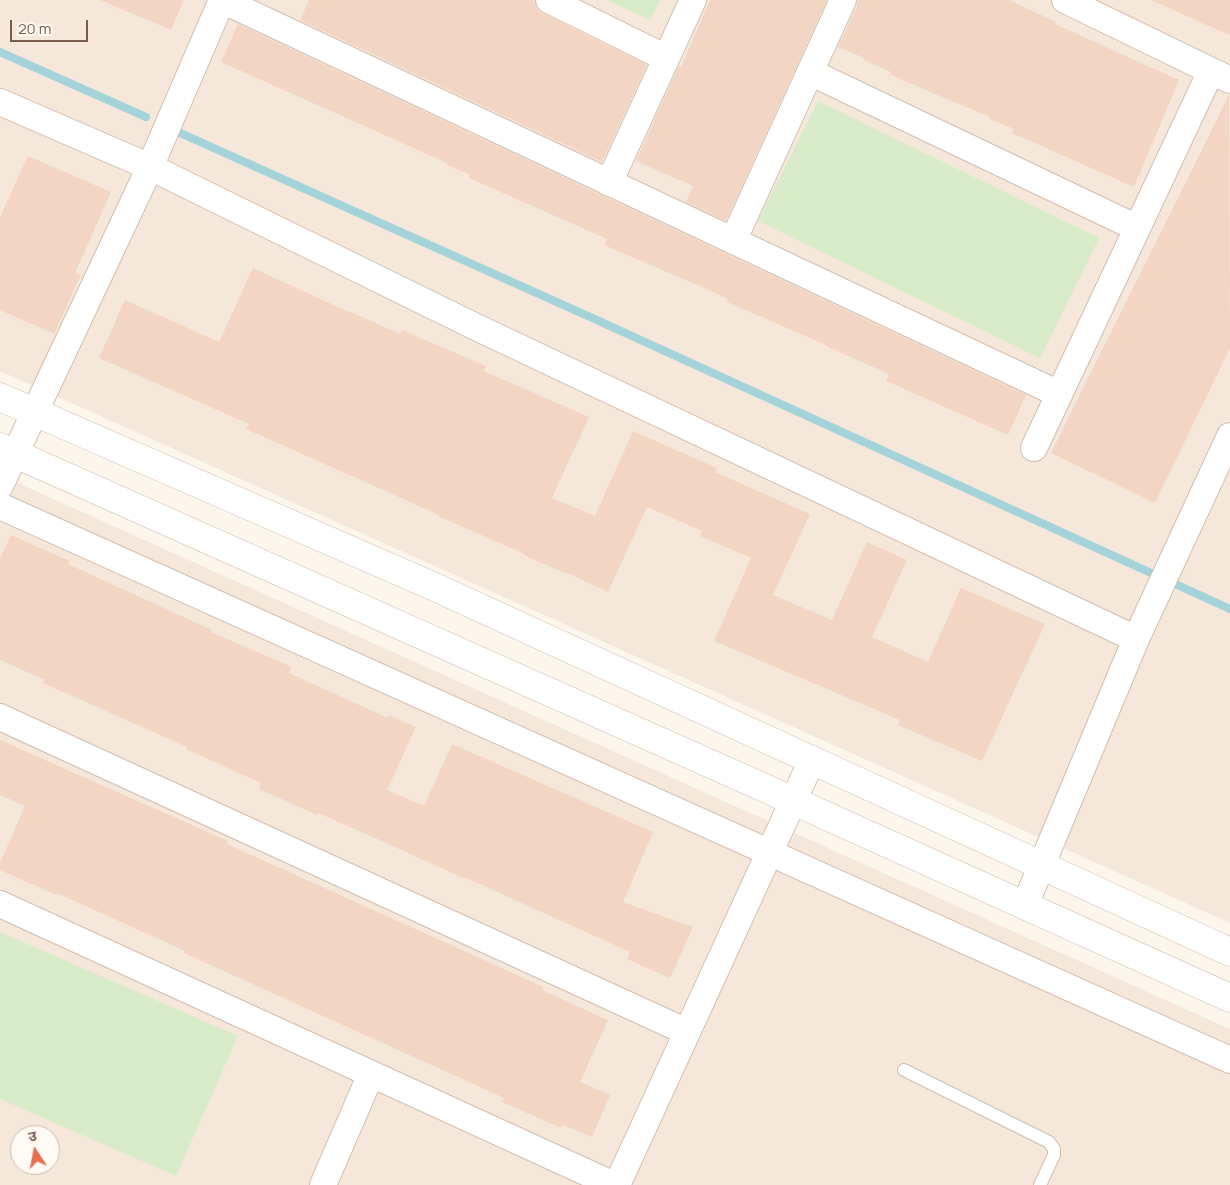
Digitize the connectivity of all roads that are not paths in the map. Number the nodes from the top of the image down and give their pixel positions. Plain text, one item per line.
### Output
1 (222, 0) edge
2 (549, 0) edge
3 (693, 0) edge
4 (843, 0) edge
5 (1065, 0) edge
6 (666, 58) junction
7 (810, 72) junction
8 (1220, 76) edge
9 (0, 102) edge
10 (150, 166) junction
11 (609, 183) junction
12 (1137, 228) junction
13 (733, 241) junction
14 (1059, 394) junction
15 (0, 397) edge
16 (34, 412) junction
17 (1230, 436) edge
18 (1034, 448) dead end
19 (7, 450) edge
20 (0, 486) edge
21 (0, 506) edge
22 (1136, 639) junction
23 (0, 717) edge
24 (812, 760) junction
25 (794, 801) junction
26 (770, 853) junction
27 (1042, 865) junction
28 (0, 904) edge
29 (1025, 905) junction
30 (1230, 952) edge
31 (1230, 998) edge
32 (687, 1032) junction
33 (1230, 1060) edge
34 (904, 1070) dead end
35 (371, 1074) junction
36 (323, 1185) edge
37 (616, 1185) edge
38 (1040, 1185) edge

1 - 10 street
1 - 11 street
2 - 6 street
3 - 6 street
4 - 7 street
5 - 8 street
6 - 11 street
7 - 12 street
7 - 13 street
8 - 12 street
9 - 10 street
10 - 16 street
10 - 22 street
11 - 13 street
12 - 14 street
13 - 14 street
14 - 18 street
15 - 16 street
16 - 19 street
16 - 24 street
17 - 22 street
19 - 20 street
19 - 25 street
21 - 26 street
22 - 27 street
23 - 32 street
24 - 25 street
24 - 27 street
25 - 26 street
25 - 29 street
26 - 32 street
26 - 33 street
27 - 29 street
27 - 30 street
28 - 35 street
29 - 31 street
32 - 37 street
34 - 38 lane
35 - 36 street
35 - 37 street

